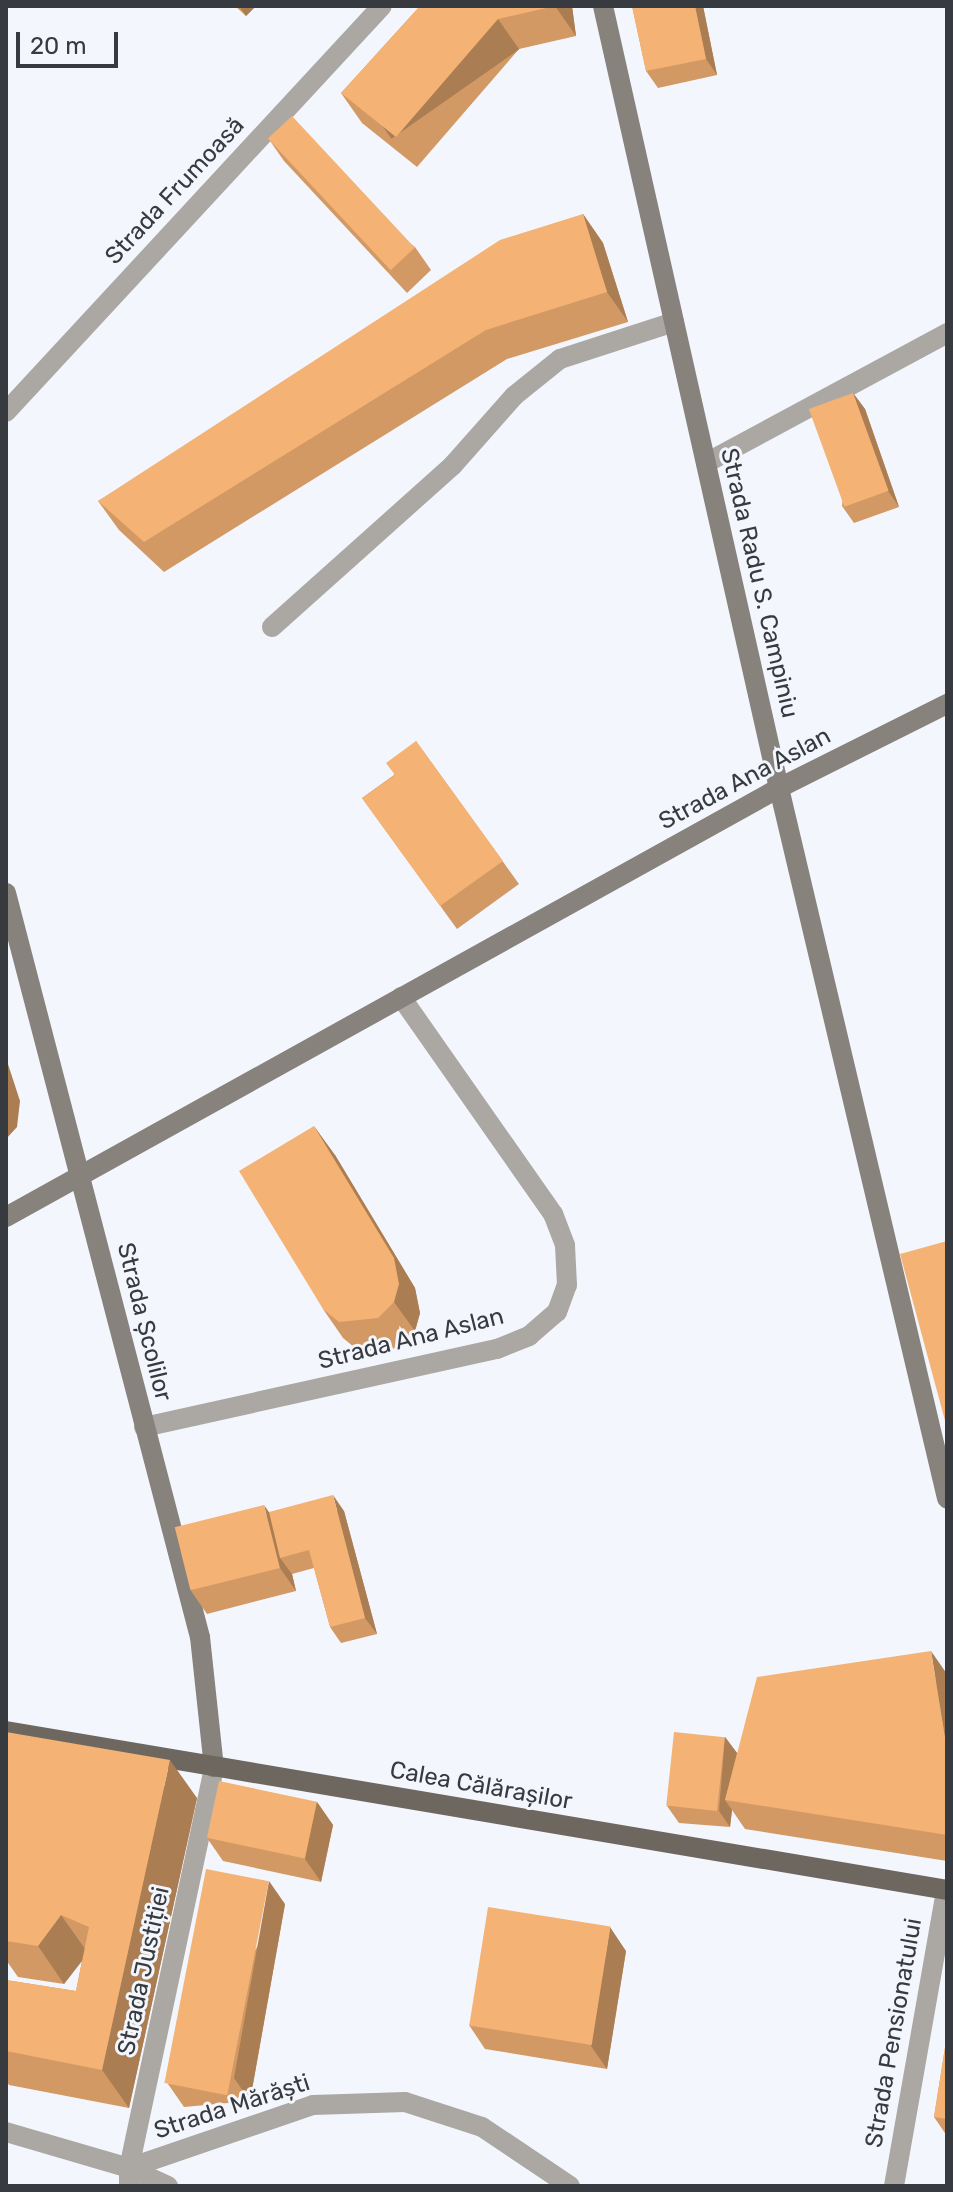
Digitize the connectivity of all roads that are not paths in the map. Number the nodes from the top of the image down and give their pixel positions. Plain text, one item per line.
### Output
1 (382, 6) edge
2 (608, 8) edge
3 (674, 322) junction
4 (947, 333) edge
5 (6, 412) edge
6 (706, 463) junction
7 (272, 627) dead end
8 (947, 704) edge
9 (779, 788) junction
10 (6, 893) edge
11 (401, 997) junction
12 (80, 1175) junction
13 (6, 1217) edge
14 (144, 1427) junction
15 (947, 1498) edge
16 (6, 1731) edge
17 (214, 1767) junction
18 (946, 1890) edge
19 (6, 2132) edge
20 (129, 2177) edge
21 (168, 2186) edge
22 (570, 2186) edge
23 (894, 2186) edge

1 - 5 street, Strada Frumoasă
2 - 3 main road, Strada Radu S. Campiniu
3 - 6 main road, Strada Radu S. Campiniu
3 - 7 street
4 - 6 street
6 - 9 main road, Strada Radu S. Campiniu
8 - 9 main road, Strada Ana Aslan
9 - 11 main road, Strada Ana Aslan
9 - 15 main road, Strada Radu S. Campiniu
10 - 12 main road, Strada Școlilor
11 - 12 main road, Strada Ana Aslan
11 - 14 street, Strada Ana Aslan
12 - 13 main road, Strada Ana Aslan
12 - 14 main road, Strada Școlilor
14 - 17 main road, Strada Școlilor
16 - 17 main road, Calea Călărașilor
17 - 18 main road, Calea Călărașilor
17 - 20 street, Strada Justiției
18 - 23 street, Strada Pensionatului
19 - 20 street
20 - 21 street
20 - 22 street, Strada Mărăști

